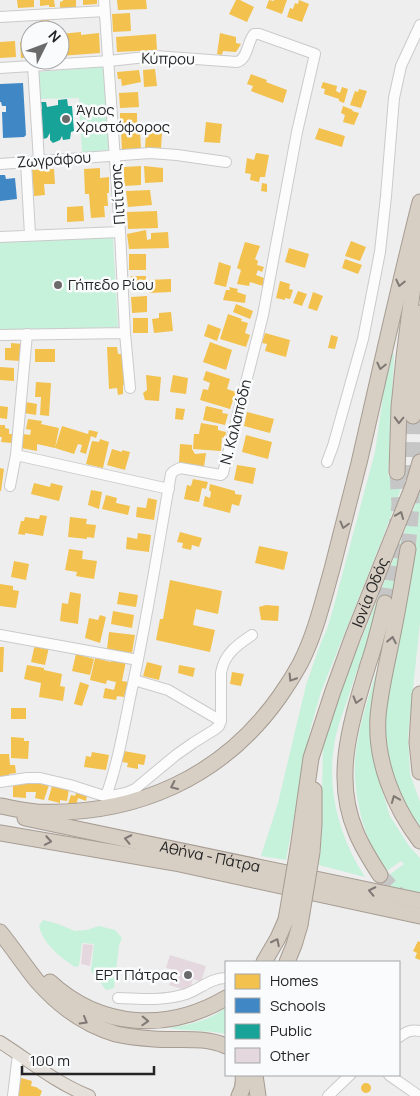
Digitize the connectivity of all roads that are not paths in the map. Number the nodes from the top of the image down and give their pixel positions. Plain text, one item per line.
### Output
1 (104, 0) edge
2 (105, 11) junction
3 (0, 17) edge
4 (420, 25) edge
5 (315, 54) joint
6 (109, 61) junction
7 (70, 64) edge
8 (20, 67) edge
9 (0, 68) edge
10 (33, 70) edge
11 (115, 156) junction
12 (39, 161) junction
13 (26, 162) junction
14 (226, 162) dead end
15 (0, 164) edge
16 (420, 202) edge
17 (120, 232) junction
18 (420, 233) edge
19 (30, 235) junction
20 (0, 237) edge
21 (420, 309) edge
22 (125, 333) junction
23 (27, 334) junction
24 (0, 335) edge
25 (130, 388) dead end
26 (412, 416) tunnel mouth
27 (16, 455) junction
28 (327, 462) dead end
29 (420, 462) edge
30 (397, 472) tunnel mouth
31 (10, 486) dead end
32 (169, 489) junction
33 (408, 548) tunnel mouth
34 (385, 603) tunnel mouth
35 (0, 635) edge
36 (252, 635) dead end
37 (138, 660) junction
38 (134, 680) junction
39 (420, 694) edge
40 (221, 721) junction
41 (420, 772) edge
42 (0, 782) edge
43 (106, 796) junction
44 (0, 806) edge
45 (0, 814) edge
46 (0, 833) edge
47 (420, 841) edge
48 (380, 875) tunnel mouth
49 (420, 901) edge
50 (420, 916) edge
51 (293, 922) junction
52 (0, 932) edge
53 (14, 949) junction
54 (265, 961) edge
55 (287, 961) edge
56 (225, 978) edge
57 (118, 998) dead end
58 (225, 998) edge
59 (420, 1031) edge
60 (400, 1036) edge
61 (0, 1042) edge
62 (225, 1046) edge
63 (18, 1054) junction
64 (244, 1076) edge
65 (255, 1076) edge
66 (349, 1076) edge
67 (390, 1076) edge
68 (12, 1096) edge
69 (89, 1096) edge
70 (238, 1096) edge
71 (258, 1096) edge
72 (328, 1096) edge
73 (419, 1096) edge

1 - 2 street, Πιτίτσης
2 - 3 street
2 - 6 street, Πιτίτσης
4 - 28 street
5 - 6 street, Κύπρου
5 - 32 street, Ν. Καλαπόδη
6 - 7 street, Κύπρου
6 - 11 street, Πιτίτσης
8 - 9 street, Κύπρου
10 - 12 street
11 - 12 street, Ζωγράφου
11 - 14 street, Ζωγράφου
11 - 17 street, Πιτίτσης
12 - 13 street, Ζωγράφου
13 - 15 street, Ζωγράφου
13 - 19 street
16 -> 44 highway
17 - 19 street
17 - 22 street, Πιτίτσης
18 -> 30 highway
19 - 20 street
21 - 26 highway
22 - 23 street
22 - 25 street, Πιτίτσης
23 - 24 street
23 - 27 street
27 - 31 street
27 - 32 street
51 -> 29 highway, Ιονία Οδός, bridge
32 - 37 street, Ν. Καλαπόδη
47 -> 33 highway
34 -> 48 highway
35 - 37 street
36 - 40 street
37 - 38 street, Ν. Καλαπόδη
38 - 40 street
38 - 43 street, Ν. Καλαπόδη
39 - 41 highway
40 - 43 street
42 - 43 street
49 -> 45 highway, Αθήνα - Πάτρα
46 -> 50 highway, Αθήνα - Πάτρα
54 -> 51 highway
51 - 55 highway
52 - 53 highway
53 -> 58 highway
53 -> 62 highway
56 - 57 street
59 - 60 street
61 - 63 main road
63 - 68 street
63 - 69 main road
64 - 70 highway
65 - 71 highway
66 - 72 street
67 - 73 street

